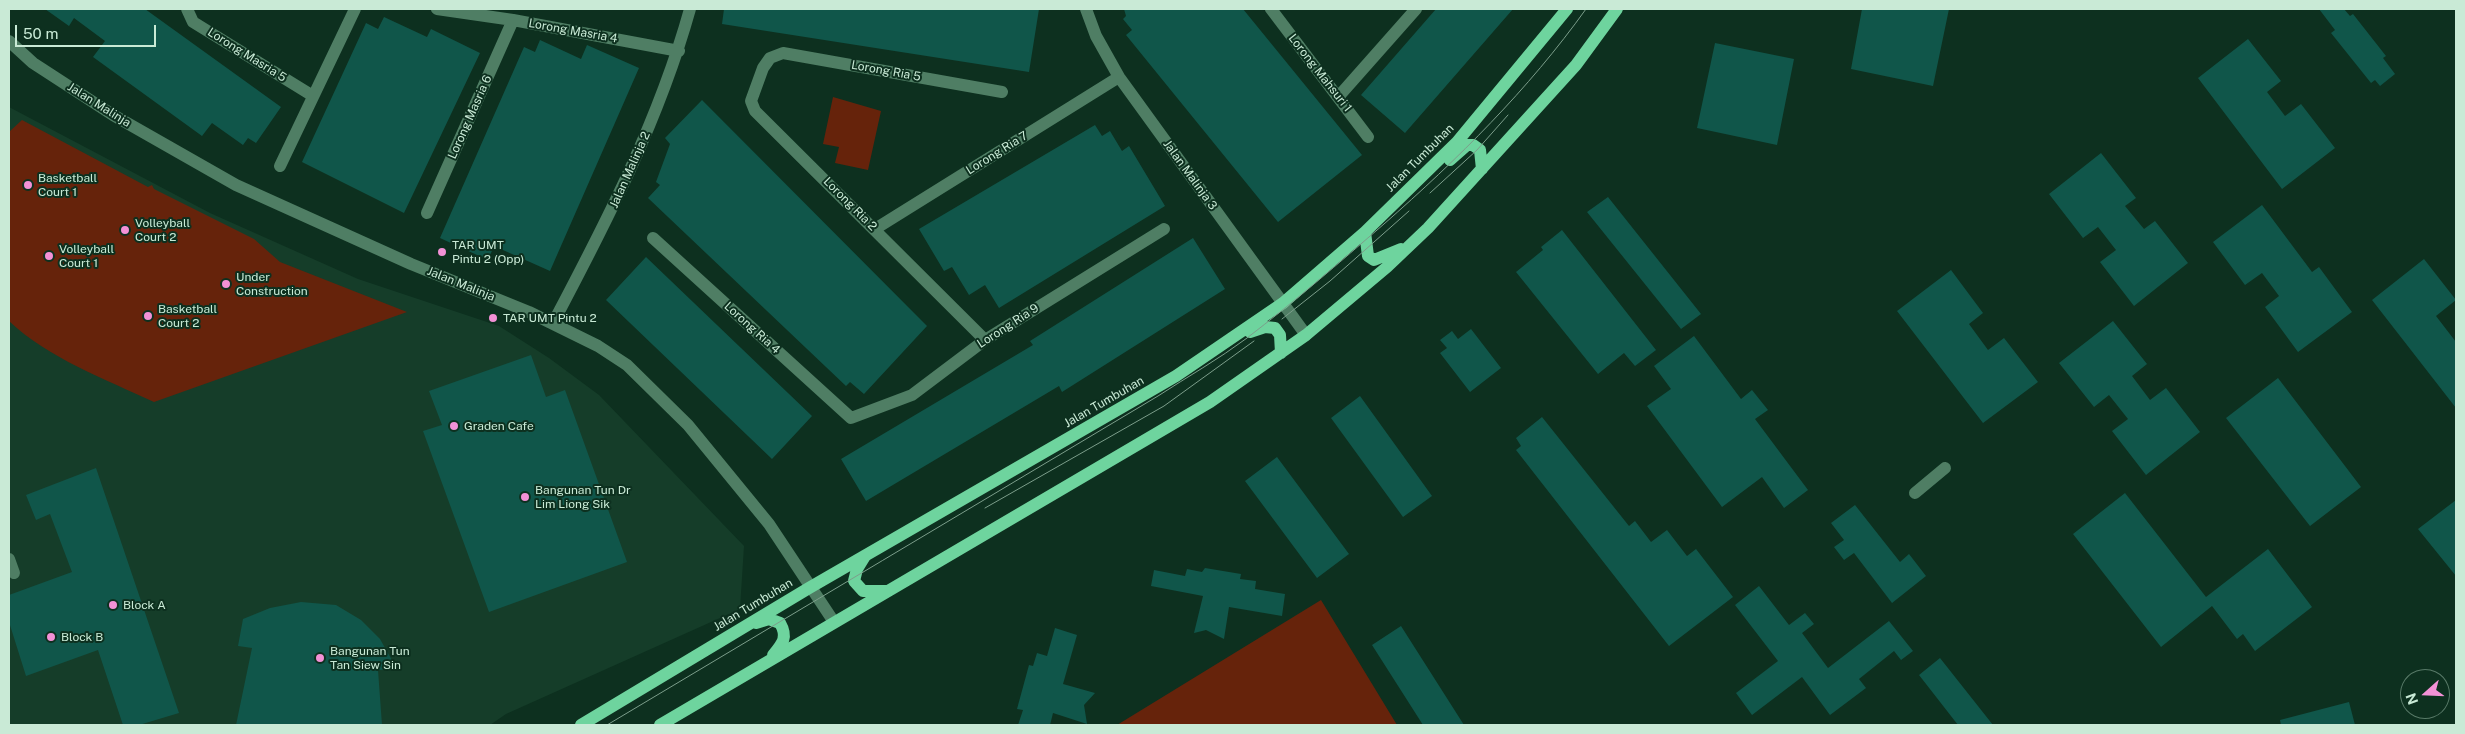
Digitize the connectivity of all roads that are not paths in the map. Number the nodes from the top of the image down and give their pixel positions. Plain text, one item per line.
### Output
1 (187, 9) edge
2 (355, 9) edge
3 (437, 9) edge
4 (690, 9) edge
5 (1086, 9) edge
6 (1271, 9) edge
7 (1416, 9) edge
8 (1567, 9) edge
9 (1617, 9) edge
10 (512, 20) junction
11 (9, 41) edge
12 (678, 51) junction
13 (770, 58) joint
14 (1119, 77) junction
15 (1002, 92) dead end
16 (313, 96) junction
17 (1339, 96) junction
18 (1368, 137) dead end
19 (1438, 161) junction
20 (280, 166) dead end
21 (1482, 169) junction
22 (427, 213) dead end
23 (875, 229) junction
24 (1164, 229) dead end
25 (1365, 232) junction
26 (653, 238) dead end
27 (1414, 242) junction
28 (1283, 303) junction
29 (553, 324) junction
30 (1306, 335) junction
31 (1231, 339) junction
32 (985, 340) junction
33 (1281, 352) junction
34 (851, 418) joint
35 (1945, 468) dead end
36 (1915, 492) dead end
37 (866, 554) junction
38 (9, 559) edge
39 (14, 574) dead end
40 (809, 588) junction
41 (888, 591) junction
42 (834, 622) junction
43 (742, 628) junction
44 (762, 666) junction
45 (581, 725) edge
46 (660, 725) edge

1 - 16 street, Lorong Masria 5
2 - 16 street
3 - 10 street, Lorong Masria 4
4 - 12 street, Jalan Malinja 2
5 - 14 street, Jalan Malinja 3
6 - 17 street, Lorong Mahsuri 1
7 - 17 street
8 - 19 main road, Jalan Tumbuhan
9 - 21 main road
10 - 12 street, Lorong Masria 4
10 - 22 street, Lorong Masria 6
11 - 29 street, Jalan Malinja
12 - 29 street, Jalan Malinja 2
13 - 15 street, Lorong Ria 5
13 - 23 street, Lorong Ria 2
14 - 23 street, Lorong Ria 7
14 - 28 street, Jalan Malinja 3
16 - 20 street
17 - 18 street, Lorong Mahsuri 1
19 - 21 main road
19 - 25 main road, Jalan Tumbuhan
21 - 27 main road
23 - 32 street, Lorong Ria 2
24 - 32 street, Lorong Ria 9
25 - 27 main road
25 - 28 main road, Jalan Tumbuhan
26 - 34 street, Lorong Ria 4
27 - 30 main road
28 - 30 street, Jalan Malinja 3
28 - 31 main road, Jalan Tumbuhan
29 - 40 street, Jalan Malinja
30 - 33 main road
31 - 33 main road
31 - 37 main road, Jalan Tumbuhan
32 - 34 street, Lorong Ria 9
33 - 41 main road
35 - 36 street
37 - 40 main road, Jalan Tumbuhan
37 - 41 main road
38 - 39 street
40 - 42 street, Jalan Malinja
40 - 43 main road, Jalan Tumbuhan
41 - 42 main road
42 - 44 main road
43 - 44 main road
43 - 45 main road, Jalan Tumbuhan
44 - 46 main road

